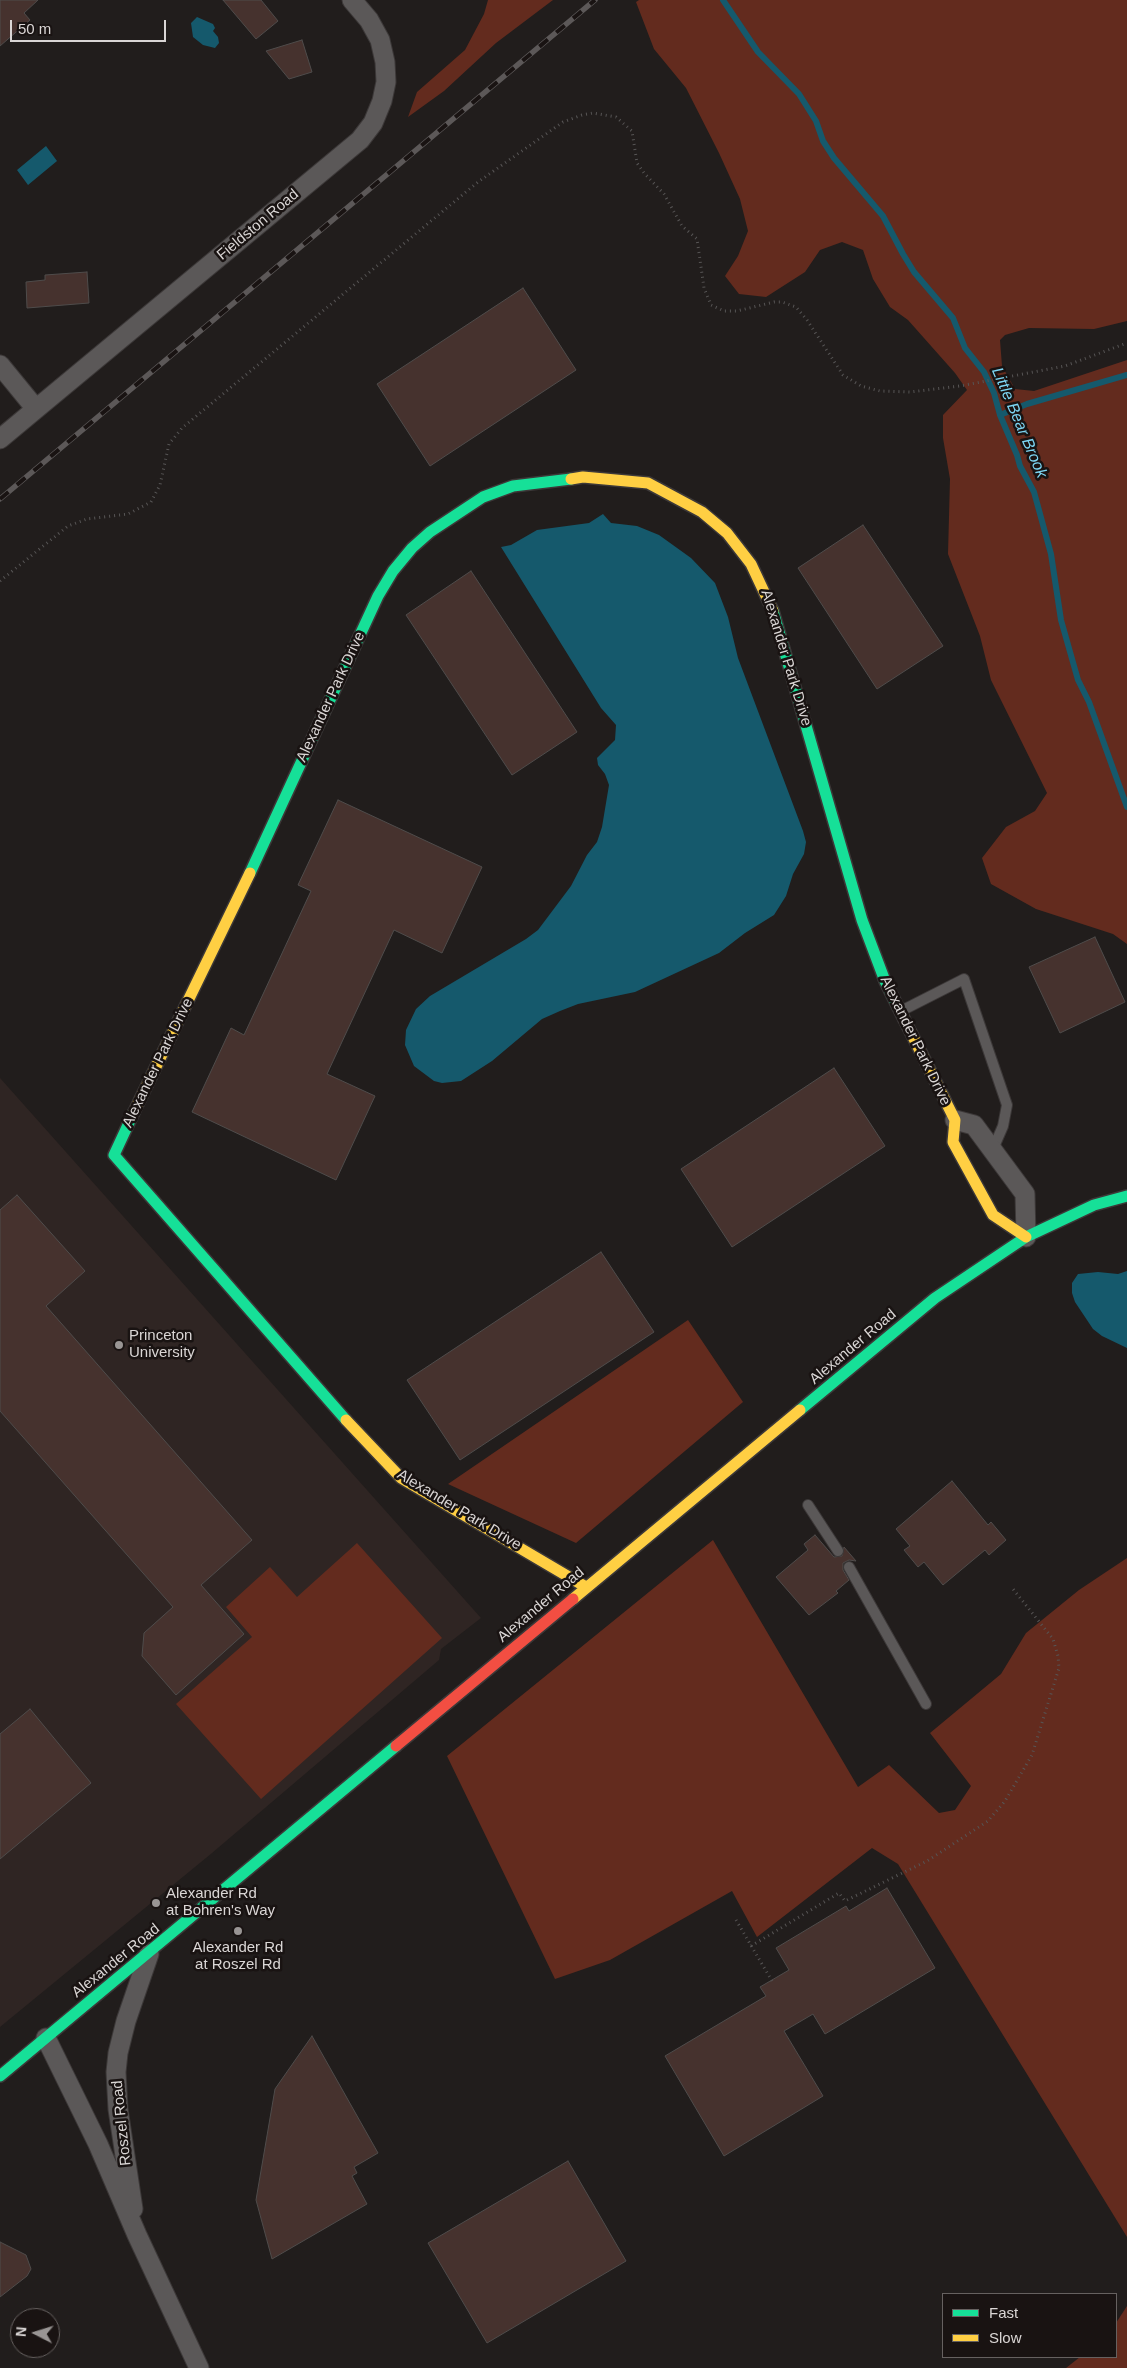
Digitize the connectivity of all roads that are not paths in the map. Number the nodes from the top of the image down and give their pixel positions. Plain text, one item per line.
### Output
1 (352, 0) edge
2 (0, 365) edge
3 (36, 409) junction
4 (0, 439) edge
5 (901, 1011) junction
6 (955, 1120) junction
7 (994, 1149) junction
8 (1127, 1196) edge
9 (1026, 1237) junction
10 (808, 1505) dead end
11 (838, 1551) dead end
12 (849, 1567) dead end
13 (586, 1587) junction
14 (926, 1704) dead end
15 (148, 1954) junction
16 (46, 2038) junction
17 (0, 2076) edge
18 (137, 2235) junction
19 (199, 2368) edge

1 - 3 street, Fieldston Road
2 - 3 street
3 - 4 street, Fieldston Road
5 - 6 street, Alexander Park Drive
5 - 7 lane
5 - 13 street, Alexander Park Drive
6 - 7 street, Alexander Park Drive
6 - 9 street, Alexander Park Drive
7 - 9 street, Alexander Park Drive
8 - 9 street, Alexander Road
9 - 13 street, Alexander Road
10 - 11 lane
12 - 14 lane
13 - 15 street, Alexander Road
15 - 16 street, Alexander Road
15 - 18 street, Roszel Road
16 - 17 street, Alexander Road
16 - 18 street, Roszel Road
18 - 19 street, Roszel Road

